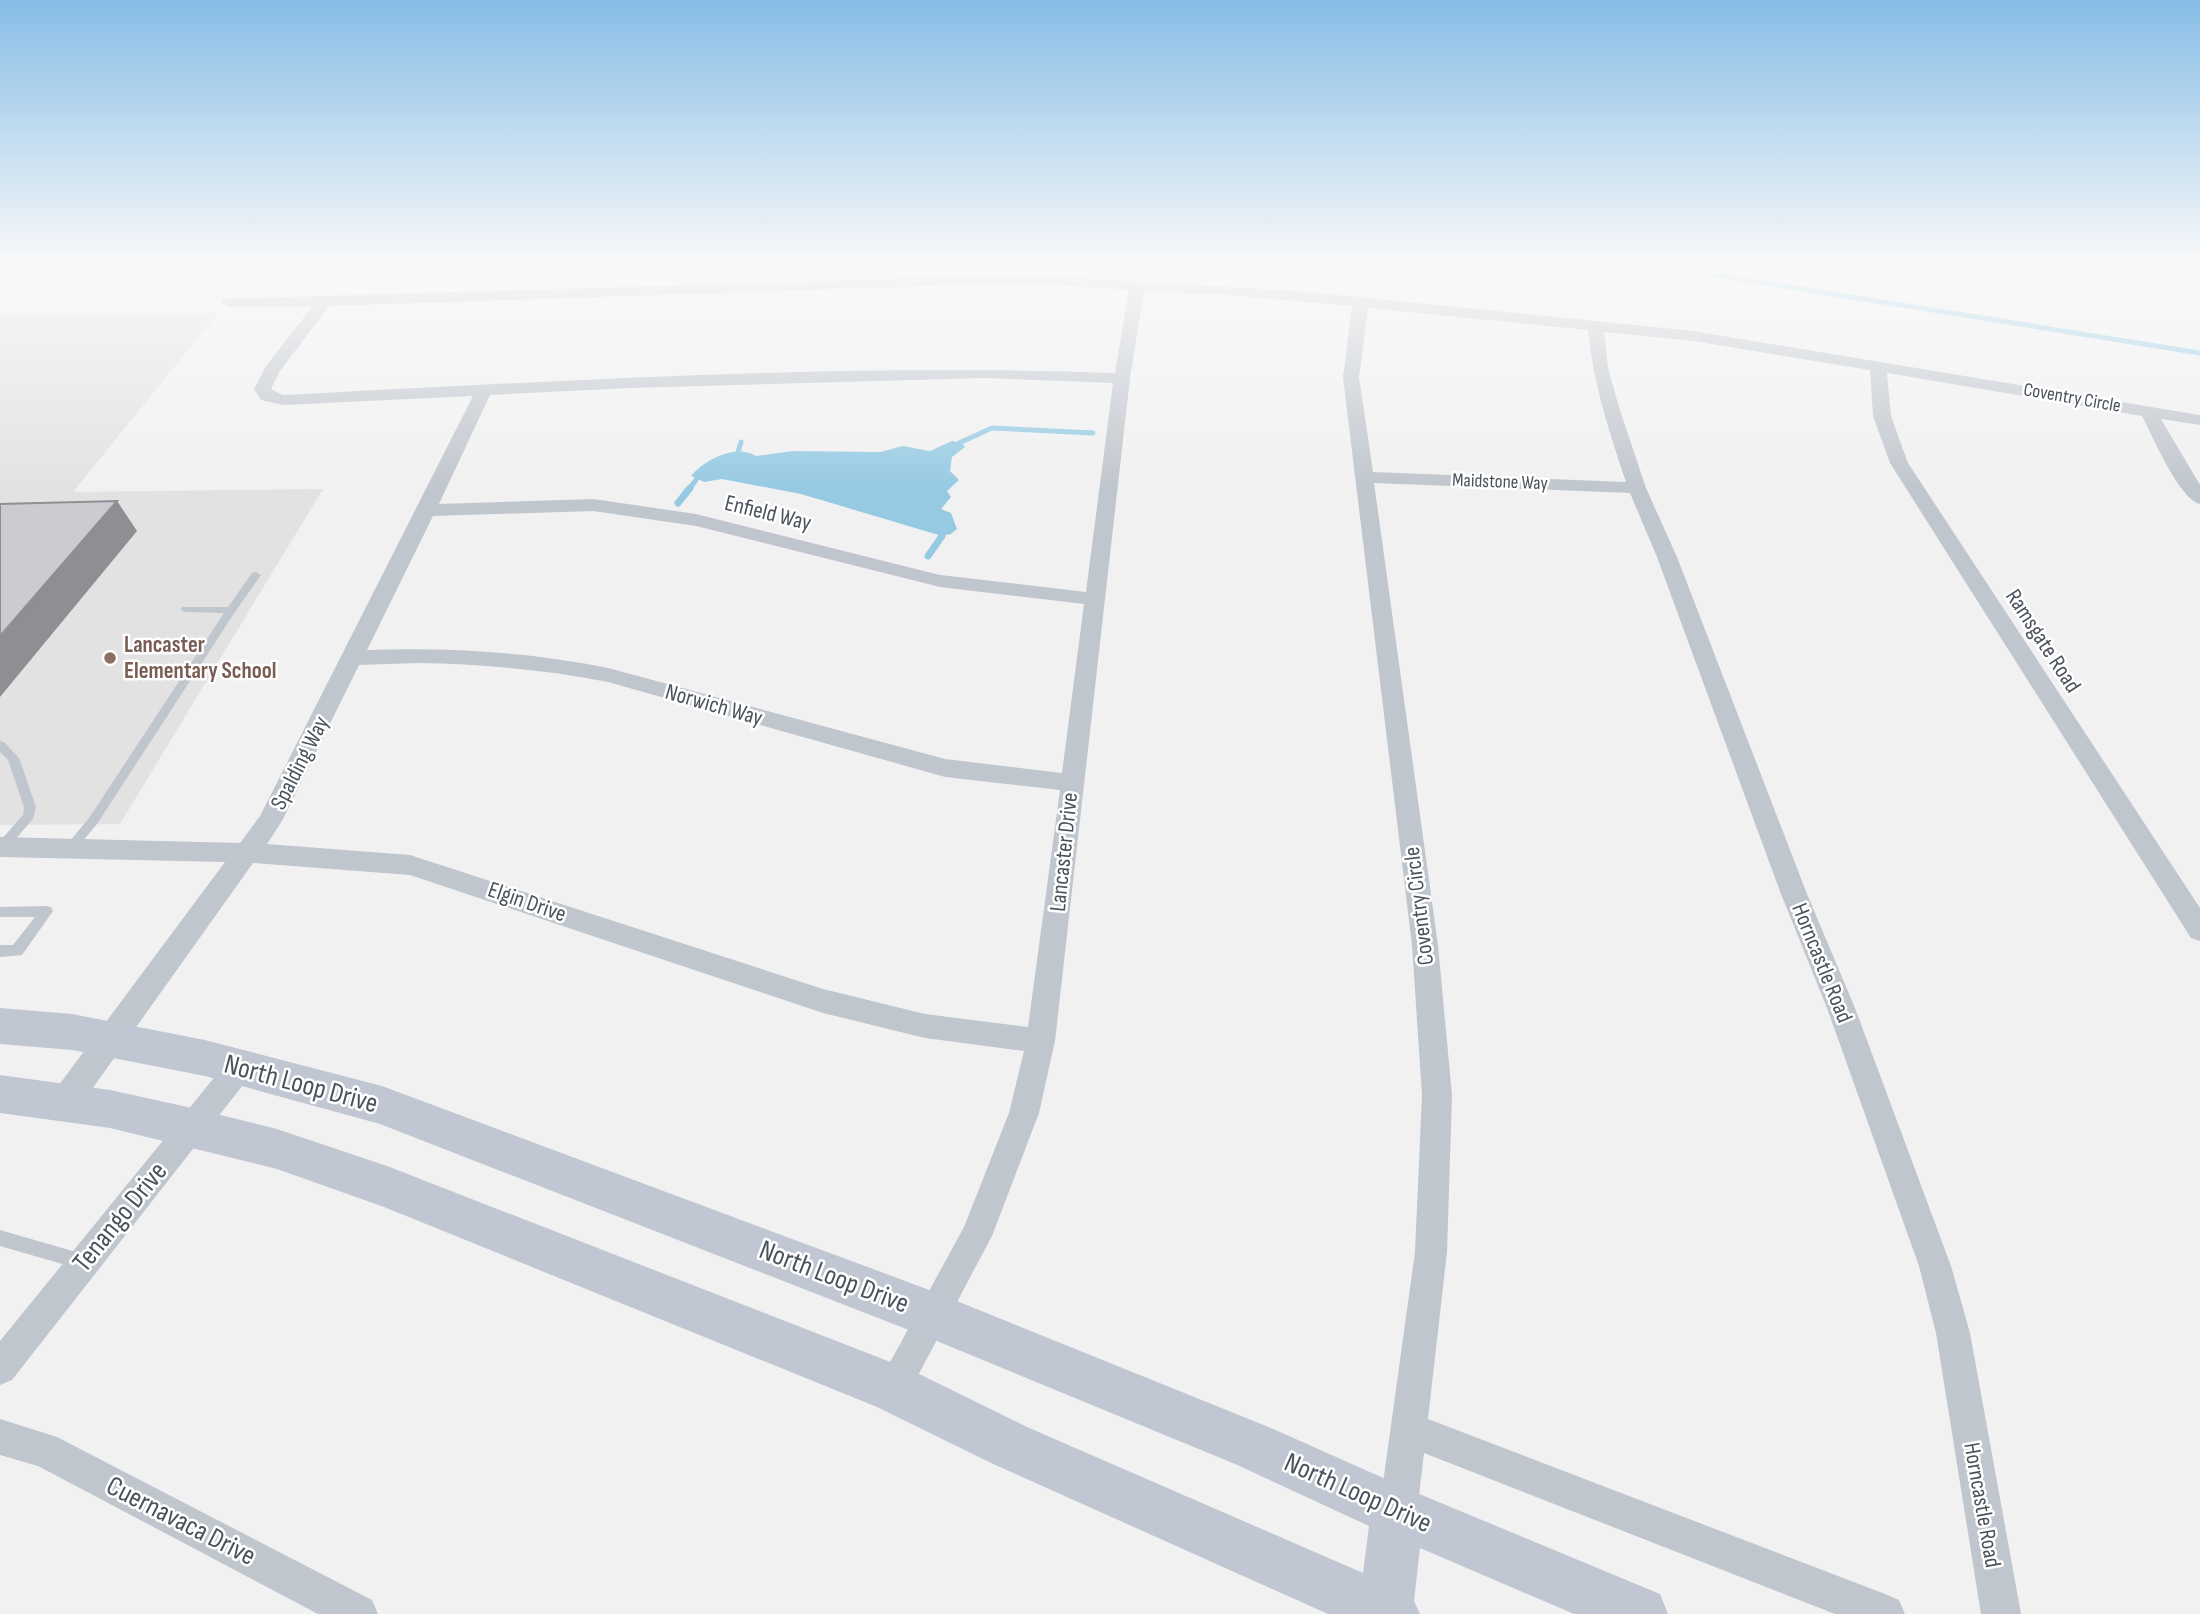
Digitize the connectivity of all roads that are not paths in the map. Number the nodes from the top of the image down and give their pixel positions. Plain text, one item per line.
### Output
1 (296, 338) edge
2 (1129, 338) edge
3 (1354, 338) edge
4 (1596, 338) edge
5 (1710, 338) edge
6 (1878, 365) junction
7 (1122, 378) junction
8 (483, 391) junction
9 (2148, 411) junction
10 (2200, 421) edge
11 (1363, 477) junction
12 (1637, 488) junction
13 (2200, 498) edge
14 (427, 510) junction
15 (256, 575) dead end
16 (1094, 599) junction
17 (186, 609) dead end
18 (231, 610) junction
19 (353, 658) junction
20 (0, 745) edge
21 (1072, 783) junction
22 (1, 847) edge
23 (69, 850) junction
24 (245, 855) junction
25 (0, 912) edge
26 (2200, 930) edge
27 (0, 951) edge
28 (0, 1026) edge
29 (109, 1038) junction
30 (1041, 1041) junction
31 (240, 1067) junction
32 (0, 1094) edge
33 (64, 1103) junction
34 (192, 1128) junction
35 (0, 1238) edge
36 (83, 1262) junction
37 (932, 1315) junction
38 (0, 1368) edge
39 (893, 1388) junction
40 (1408, 1429) junction
41 (0, 1437) edge
42 (1398, 1512) junction
43 (1388, 1613) edge
44 (358, 1614) edge
45 (1640, 1614) edge
46 (1885, 1614) edge
47 (2001, 1614) edge

1 - 8 street
2 - 7 street, Lancaster Drive
3 - 11 street, Coventry Circle
4 - 12 street, Horncastle Road
5 - 6 street, Coventry Circle
6 - 9 street, Coventry Circle
6 - 26 street, Ramsgate Road
7 - 8 street
7 - 16 street, Lancaster Drive
8 - 14 street, Spalding Way
9 - 10 street, Coventry Circle
9 - 13 street
11 - 12 street, Maidstone Way
11 - 40 street, Coventry Circle
12 - 47 street, Horncastle Road
14 - 16 street, Enfield Way
14 - 19 street, Spalding Way
15 - 18 lane
16 - 21 street, Lancaster Drive
17 - 18 lane
18 - 23 lane
19 - 21 street, Norwich Way
19 - 24 street, Spalding Way
20 - 22 lane
21 - 30 street, Lancaster Drive
22 - 23 street, Elgin Drive
23 - 24 street, Elgin Drive
24 - 29 street, Spalding Way
24 - 30 street, Elgin Drive
25 - 27 lane
28 - 29 main road, North Loop Drive
29 - 31 main road, North Loop Drive
29 - 33 street, Spalding Way
30 - 37 street, Lancaster Drive
31 - 34 street, Tenango Drive
31 - 37 main road, North Loop Drive
32 - 33 main road
33 - 34 main road
34 - 36 street, Tenango Drive
34 - 39 main road
35 - 36 lane
36 - 38 street, Tenango Drive
37 - 39 street, Lancaster Drive
37 - 42 main road, North Loop Drive
39 - 43 main road
40 - 42 street, Coventry Circle
40 - 46 street
41 - 44 street, Cuernavaca Drive
42 - 43 main road
42 - 45 main road, North Loop Drive

